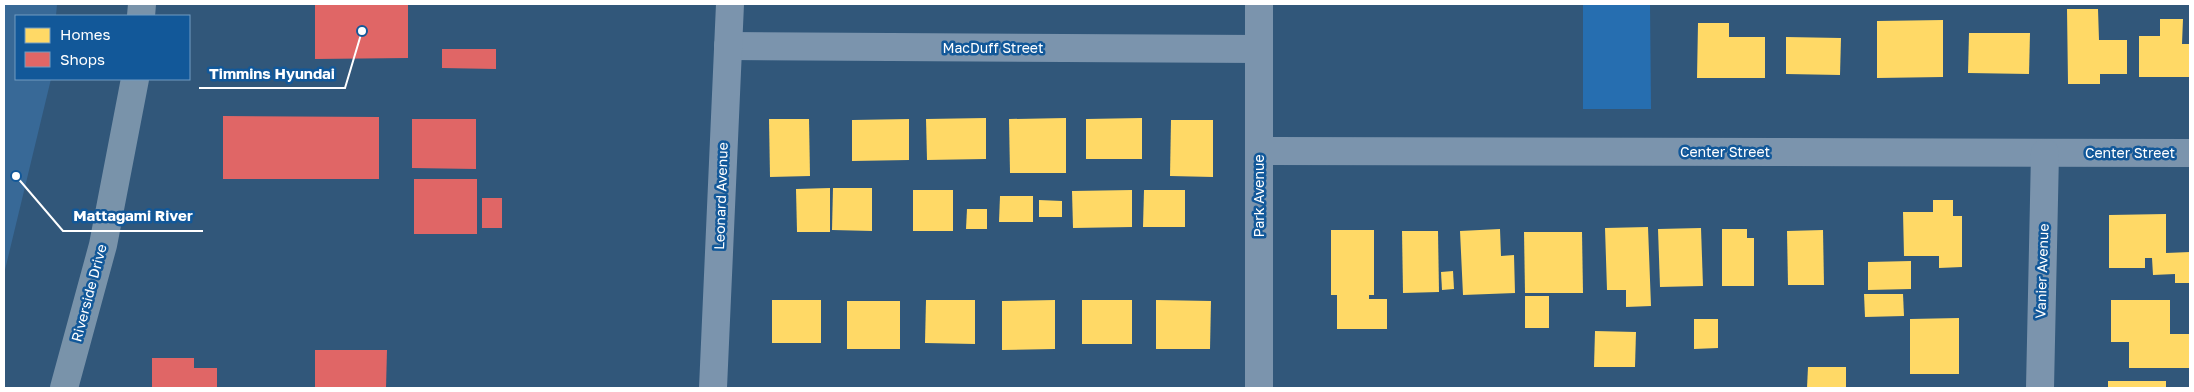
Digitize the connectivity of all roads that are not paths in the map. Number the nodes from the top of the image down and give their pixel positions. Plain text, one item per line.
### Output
1 (730, 4) edge
2 (1259, 4) edge
3 (728, 46) junction
4 (1259, 49) junction
5 (135, 80) edge
6 (1259, 151) junction
7 (2045, 153) junction
8 (2190, 153) edge
9 (64, 388) edge
10 (713, 388) edge
11 (1259, 388) edge
12 (2040, 388) edge

1 - 3 street, Leonard Avenue
2 - 4 street, Park Avenue
3 - 4 street, MacDuff Street
3 - 10 street, Leonard Avenue
4 - 6 street, Park Avenue
5 - 9 main road, Riverside Drive
6 - 7 street, Center Street
6 - 11 street, Park Avenue
7 - 8 street, Center Street
7 - 12 street, Vanier Avenue

